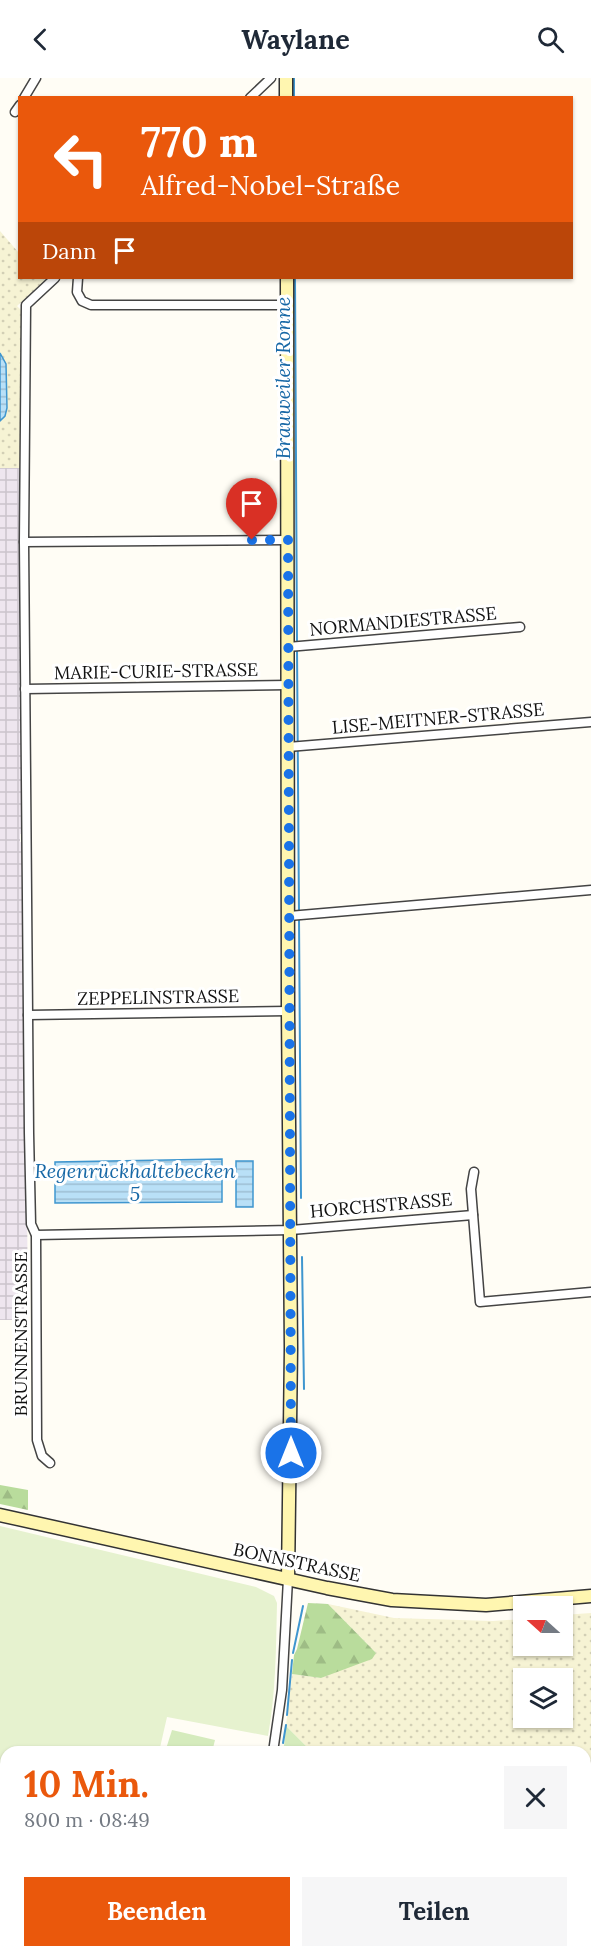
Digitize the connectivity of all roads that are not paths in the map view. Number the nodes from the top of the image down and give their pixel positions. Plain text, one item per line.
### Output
1 (36, 78) edge
2 (272, 78) edge
3 (286, 78) edge
4 (25, 96) edge
5 (252, 96) edge
6 (285, 96) edge
7 (54, 279) edge
8 (78, 279) edge
9 (287, 279) edge
10 (288, 305) junction
11 (288, 540) junction
12 (24, 542) junction
13 (520, 627) dead end
14 (290, 647) junction
15 (288, 685) junction
16 (25, 689) junction
17 (591, 722) edge
18 (290, 747) junction
19 (591, 890) edge
20 (291, 916) junction
21 (288, 1011) junction
22 (28, 1015) junction
23 (474, 1172) dead end
24 (473, 1215) junction
25 (291, 1230) junction
26 (36, 1235) junction
27 (591, 1292) edge
28 (50, 1463) dead end
29 (0, 1515) edge
30 (288, 1579) junction
31 (591, 1596) edge
32 (274, 1746) edge

1 - 4 street
2 - 5 street
3 - 6 street
7 - 12 street, BRUNNENSTRASSE
8 - 10 street
9 - 10 street
10 - 11 street
11 - 12 street
11 - 14 street
12 - 16 street, BRUNNENSTRASSE
13 - 14 street, NORMANDIESTRASSE
14 - 15 street
15 - 16 street, MARIE-CURIE-STRASSE
15 - 18 street
16 - 22 street, BRUNNENSTRASSE
17 - 18 street, LISE-MEITNER-STRASSE
18 - 20 street
19 - 20 street
20 - 21 street
21 - 22 street, ZEPPELINSTRASSE
21 - 25 street
22 - 26 street, BRUNNENSTRASSE
23 - 24 street
24 - 25 street, HORCHSTRASSE
24 - 27 street
25 - 26 street, HORCHSTRASSE
25 - 30 street
26 - 28 street, BRUNNENSTRASSE
29 - 30 street, BONNSTRASSE
30 - 31 street, BONNSTRASSE
30 - 32 street

